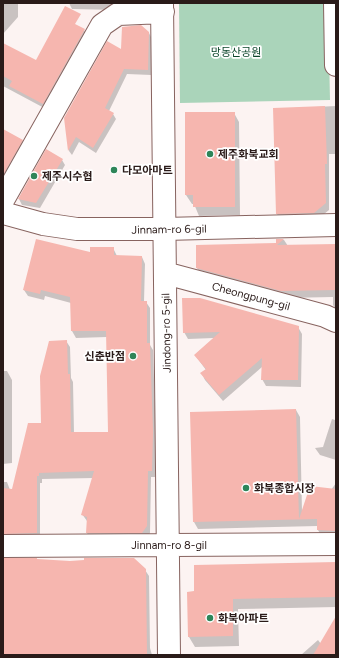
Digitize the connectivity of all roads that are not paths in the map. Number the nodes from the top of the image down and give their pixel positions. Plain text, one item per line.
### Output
1 (335, 3) edge
2 (162, 7) edge
3 (336, 65) edge
4 (3, 200) edge
5 (3, 213) edge
6 (336, 225) edge
7 (164, 229) junction
8 (165, 272) junction
9 (336, 321) edge
10 (336, 544) edge
11 (169, 545) junction
12 (3, 546) edge
13 (169, 655) edge

1 - 3 street
2 - 4 street, Jindong-ro 5-gil
2 - 7 street, Jindong-ro 5-gil
5 - 7 street, Jinnam-ro 6-gil
6 - 7 street, Jinnam-ro 6-gil
7 - 8 street, Jindong-ro 5-gil
8 - 9 street, Cheongpung-gil
8 - 11 street, Jindong-ro 5-gil
10 - 11 street, Jinnam-ro 8-gil
11 - 12 street, Jinnam-ro 8-gil
11 - 13 street, Jindong-ro 5-gil

